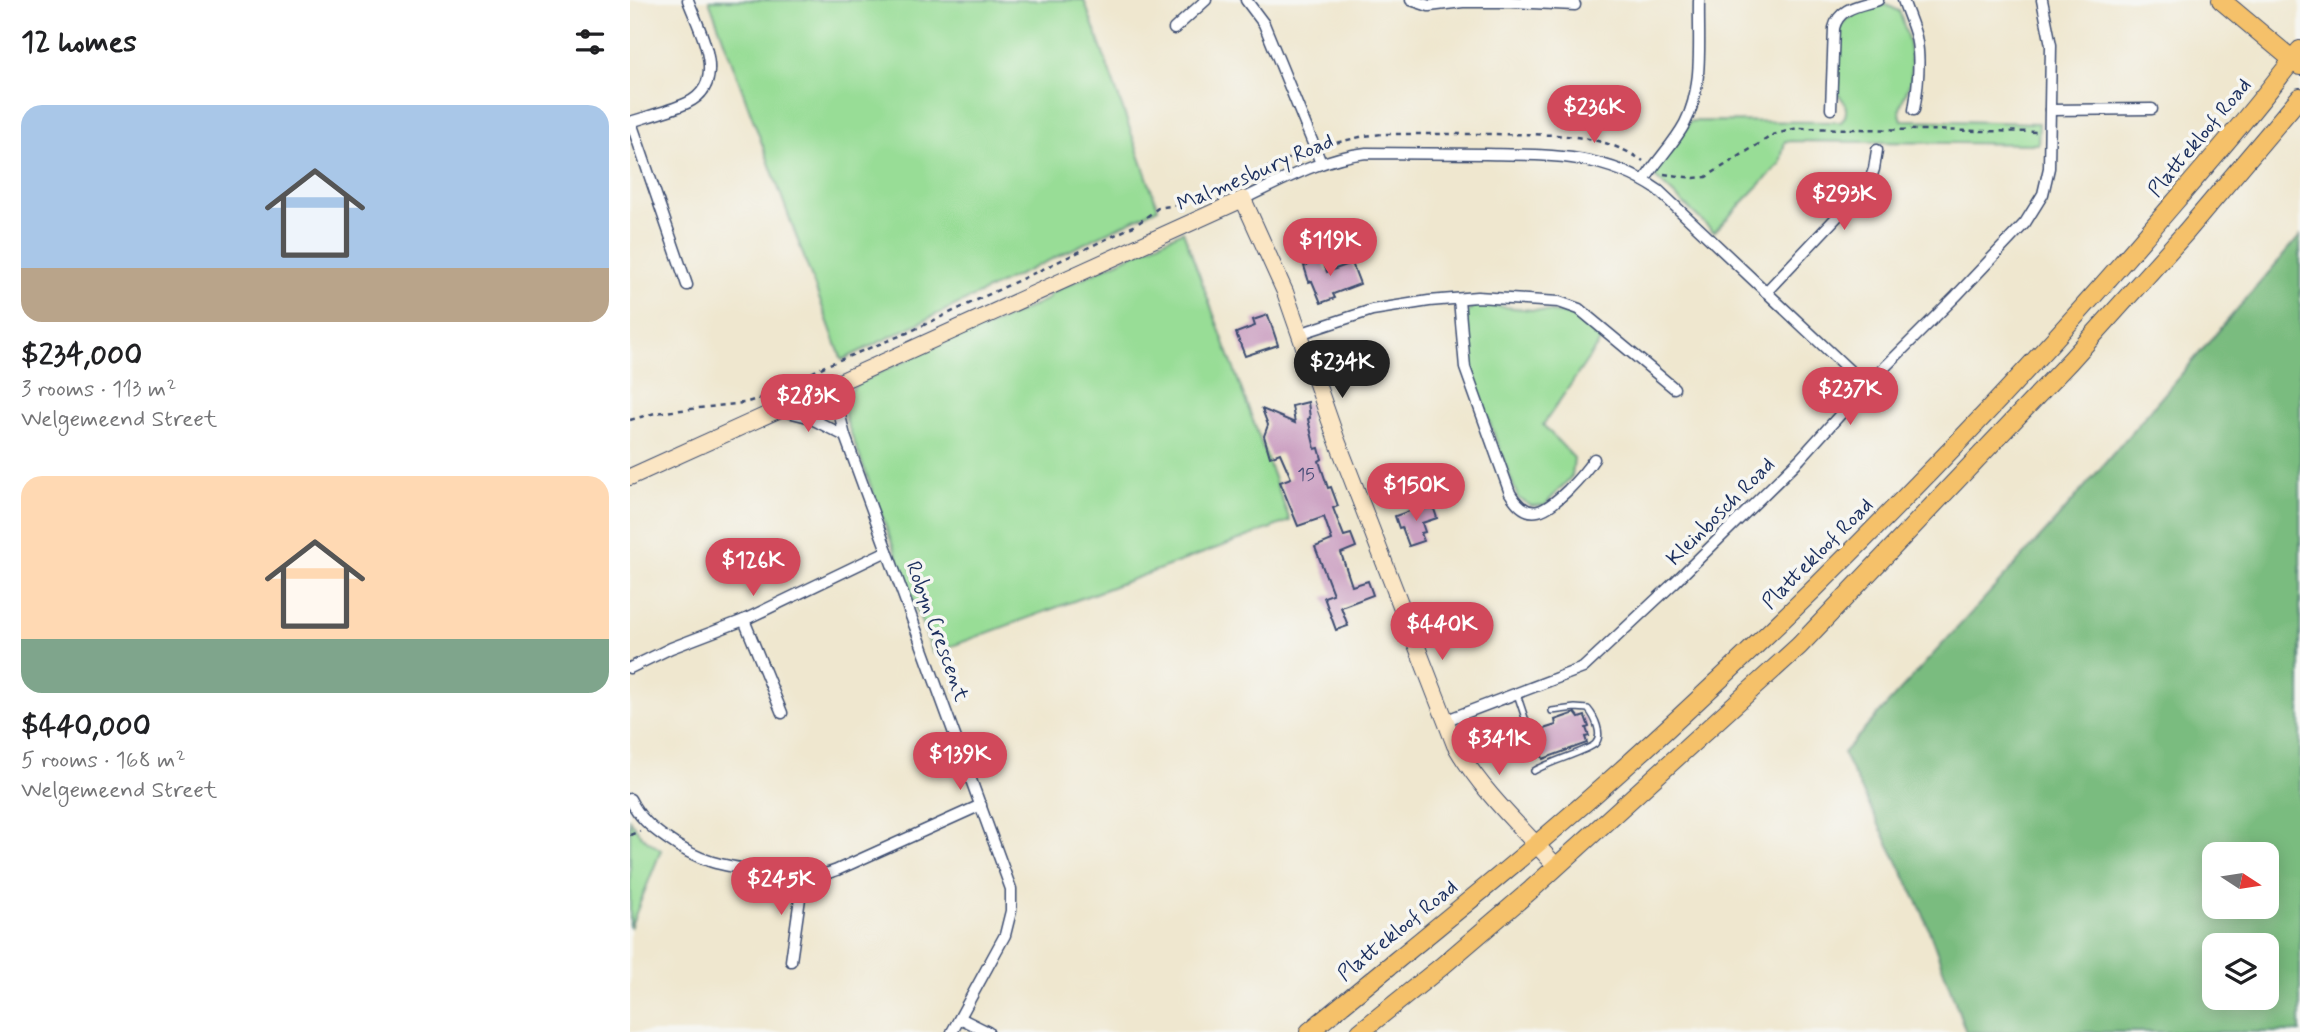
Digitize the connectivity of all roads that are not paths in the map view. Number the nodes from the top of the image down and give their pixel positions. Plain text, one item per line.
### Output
1 (688, 0) edge
2 (1206, 0) edge
3 (1246, 0) edge
4 (1411, 0) edge
5 (1699, 0) edge
6 (1878, 0) edge
7 (1903, 0) edge
8 (2042, 0) edge
9 (2221, 0) edge
10 (1510, 1) edge
11 (1575, 5) dead end
12 (1174, 29) dead end
13 (2298, 58) edge
14 (2300, 97) edge
15 (1831, 109) dead end
16 (2152, 109) dead end
17 (1914, 110) dead end
18 (2050, 110) junction
19 (631, 122) edge
20 (1877, 150) dead end
21 (1321, 163) junction
22 (1644, 181) junction
23 (1243, 199) junction
24 (687, 285) dead end
25 (1766, 292) junction
26 (1459, 299) junction
27 (1299, 334) junction
28 (844, 381) junction
29 (1866, 386) junction
30 (1674, 388) dead end
31 (780, 410) junction
32 (845, 436) junction
33 (1594, 459) dead end
34 (630, 477) edge
35 (887, 551) junction
36 (744, 620) junction
37 (630, 668) edge
38 (1517, 694) junction
39 (1552, 711) dead end
40 (782, 713) dead end
41 (1444, 721) junction
42 (1526, 721) dead end
43 (1534, 771) dead end
44 (630, 799) edge
45 (981, 805) junction
46 (1537, 845) junction
47 (1556, 866) junction
48 (803, 877) junction
49 (791, 961) dead end
50 (960, 1018) junction
51 (952, 1032) edge
52 (988, 1032) edge
53 (1309, 1032) edge
54 (1360, 1032) edge

1 - 19 street
2 - 12 street
3 - 21 street
4 - 10 street
5 - 22 street
6 - 15 street
7 - 17 street
8 - 18 street, Kleinbosch Road
9 - 13 main road
10 - 11 street
13 - 46 main road, Plattekloof Road
14 - 47 main road
16 - 18 street
18 - 29 street, Kleinbosch Road
19 - 24 street
20 - 25 street
21 - 22 street, Malmesbury Road
21 - 23 street, Malmesbury Road
22 - 25 street, Malmesbury Road
23 - 27 street
23 - 28 street, Malmesbury Road
25 - 29 street, Malmesbury Road
26 - 27 street
26 - 30 street
26 - 33 street
27 - 41 street
28 - 31 street, Malmesbury Road
28 - 32 street, Robyn Crescent
29 - 38 street, Kleinbosch Road
31 - 32 street
31 - 34 street, Malmesbury Road
32 - 35 street, Robyn Crescent
35 - 36 street
35 - 45 street, Robyn Crescent
36 - 37 street
36 - 40 street
38 - 41 street, Kleinbosch Road
38 - 42 lane
39 - 43 lane
41 - 46 street
44 - 48 street
45 - 48 street
45 - 50 street, Robyn Crescent
46 - 47 street
46 - 53 main road, Plattekloof Road
47 - 54 main road
48 - 49 street
50 - 51 street, Robyn Crescent
50 - 52 street

